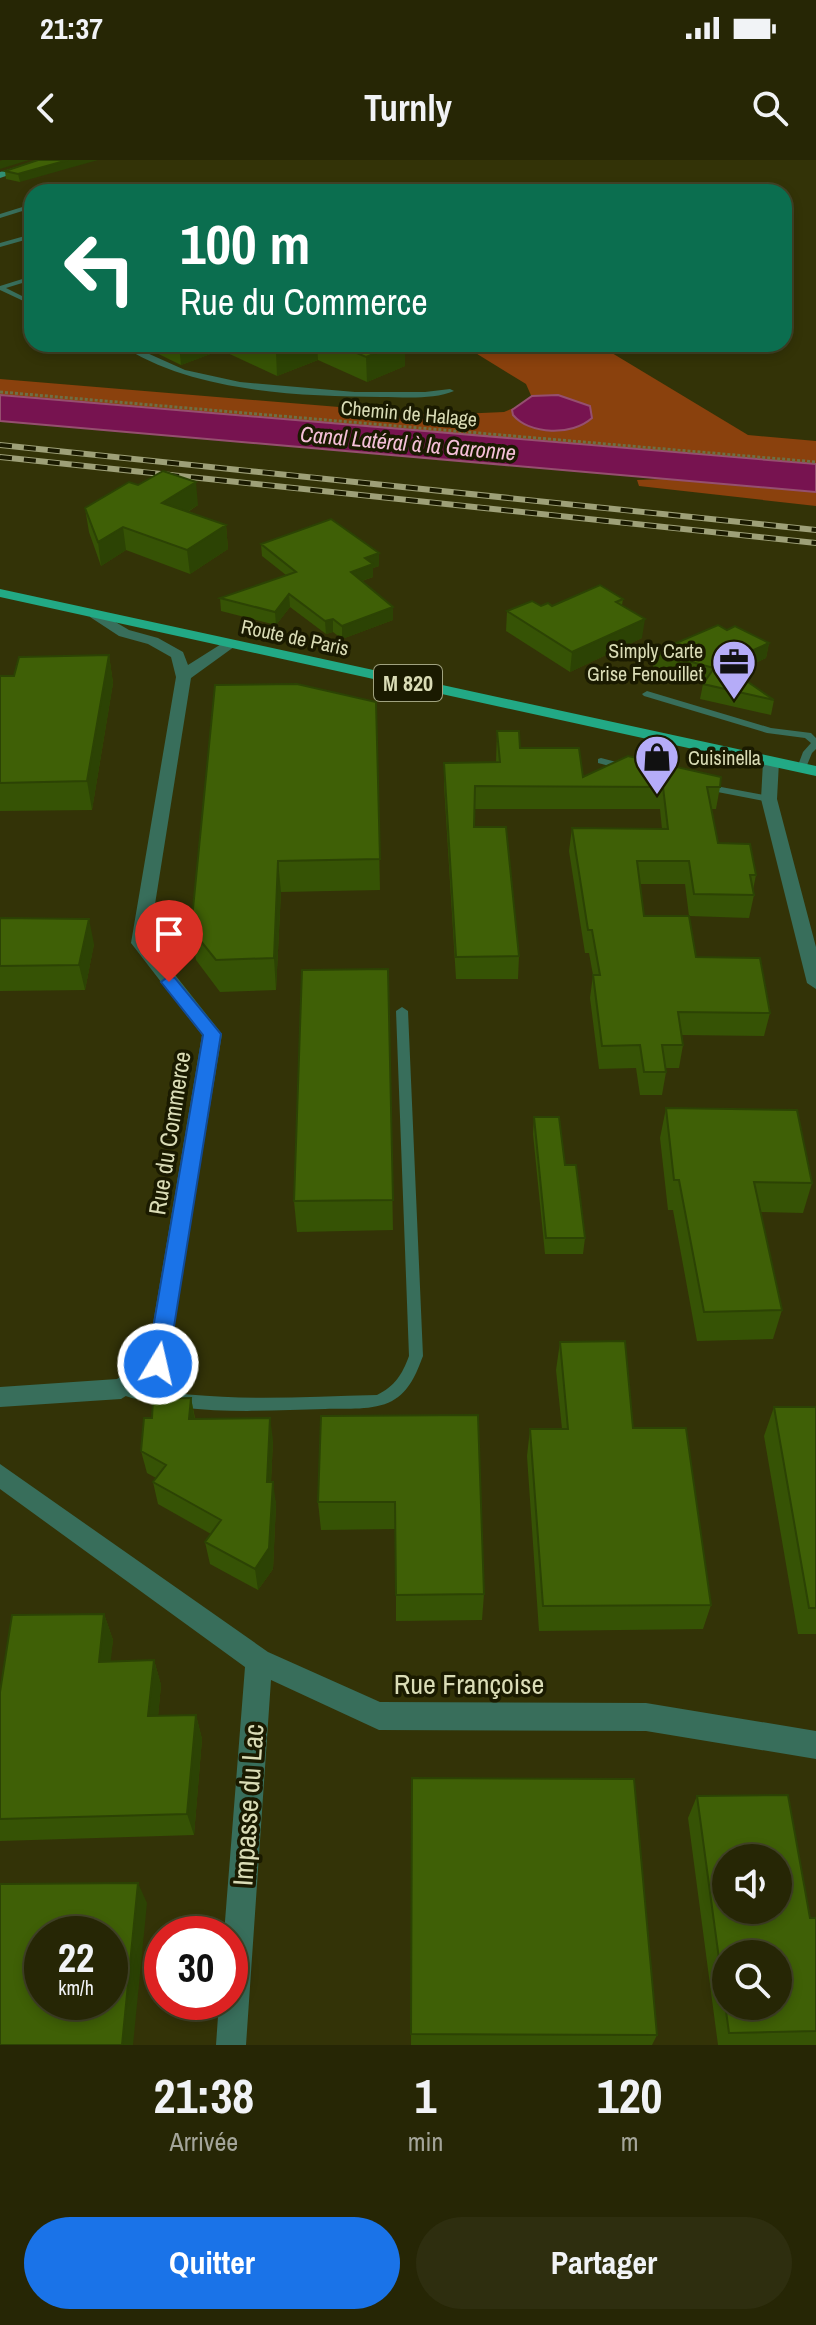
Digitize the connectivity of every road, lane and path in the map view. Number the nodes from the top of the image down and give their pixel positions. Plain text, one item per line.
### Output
1 (48, 160) edge
2 (0, 175) edge
3 (24, 208) edge
4 (0, 216) edge
5 (24, 238) edge
6 (0, 245) edge
7 (24, 280) edge
8 (0, 288) edge
9 (24, 299) edge
10 (140, 352) edge
11 (450, 391) dead end
12 (0, 392) edge
13 (816, 462) edge
14 (0, 593) edge
15 (95, 614) junction
16 (231, 644) junction
17 (184, 677) junction
18 (647, 694) dead end
19 (816, 744) edge
20 (601, 761) dead end
21 (771, 762) junction
22 (632, 769) edge
23 (809, 770) edge
24 (693, 784) edge
25 (769, 799) junction
26 (816, 983) edge
27 (402, 1011) dead end
28 (121, 1389) junction
29 (0, 1397) edge
30 (0, 1475) edge
31 (259, 1661) junction
32 (816, 1745) edge
33 (231, 2045) edge

1 - 2 main road
3 - 4 lane
5 - 6 lane
7 - 8 lane
8 - 9 lane
10 - 11 lane
12 - 13 path, Chemin de Halage
14 - 15 main road, Route de Paris / M 820
15 - 16 main road, Route de Paris / M 820
15 - 17 street
16 - 17 street
16 - 21 main road, Route de Paris / M 820
17 - 28 street, Rue du Commerce
18 - 19 lane
19 - 23 lane
20 - 22 lane
21 - 23 main road, Route de Paris / M 820
21 - 25 street
24 - 25 lane
25 - 26 street
27 - 28 lane
28 - 29 street
30 - 31 street, Rue Françoise
31 - 32 street, Rue Françoise
31 - 33 street, Impasse du Lac

